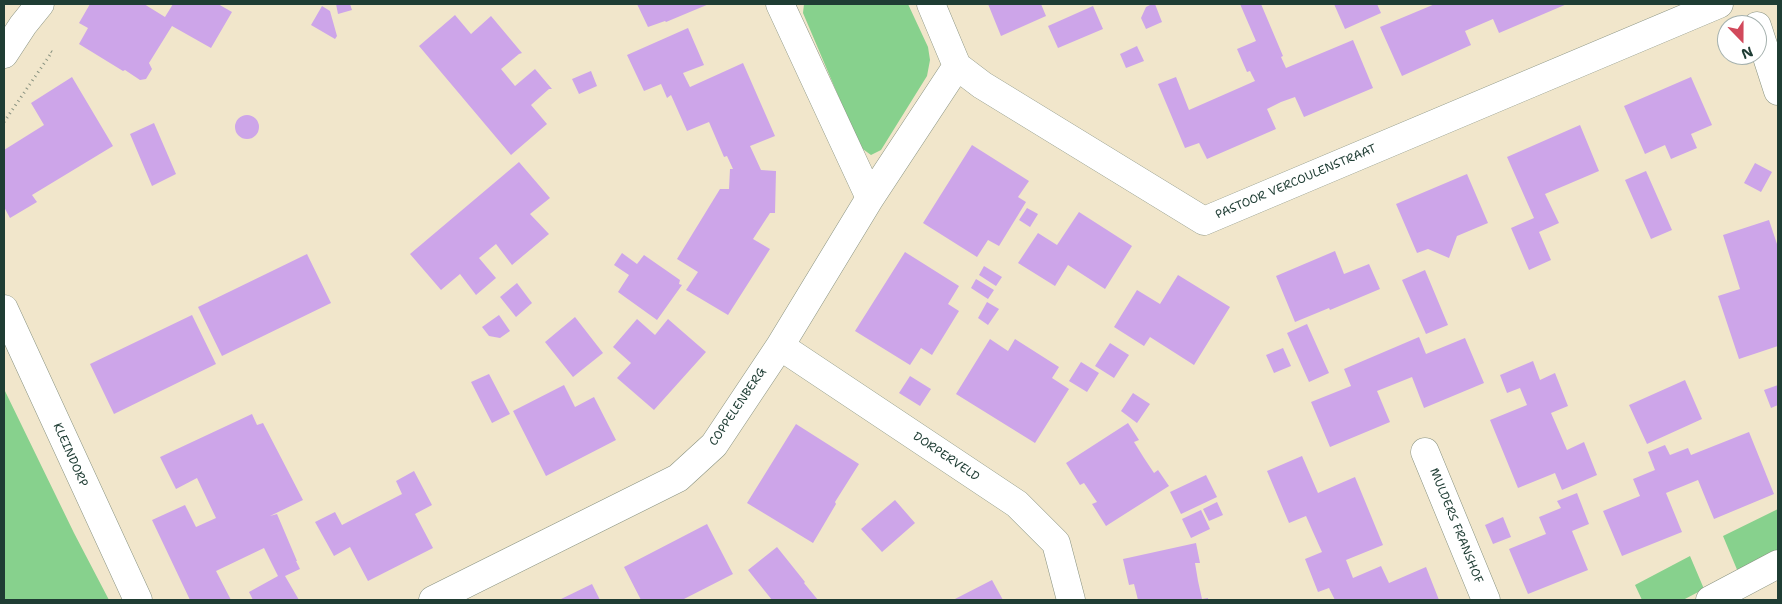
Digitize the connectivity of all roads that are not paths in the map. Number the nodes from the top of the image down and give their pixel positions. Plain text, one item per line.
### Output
1 (40, 4) edge
2 (780, 4) edge
3 (931, 4) edge
4 (1719, 4) edge
5 (4, 54) edge
6 (1767, 56) edge
7 (957, 66) junction
8 (1778, 91) edge
9 (870, 198) junction
10 (4, 309) edge
11 (780, 346) junction
12 (1425, 452) dead end
13 (1778, 564) edge
14 (138, 600) edge
15 (433, 600) edge
16 (1071, 600) edge
17 (1486, 600) edge
18 (1710, 600) edge

1 - 5 street
2 - 9 street
3 - 7 street
4 - 7 street, PASTOOR VERCOULENSTRAAT
6 - 8 street
7 - 9 street, COPPELENBERG
9 - 11 street, COPPELENBERG
10 - 14 street, KLEINDORP
11 - 15 street, COPPELENBERG
11 - 16 street, DORPERVELD
12 - 17 street, MULDERS FRANSHOF
13 - 18 street

